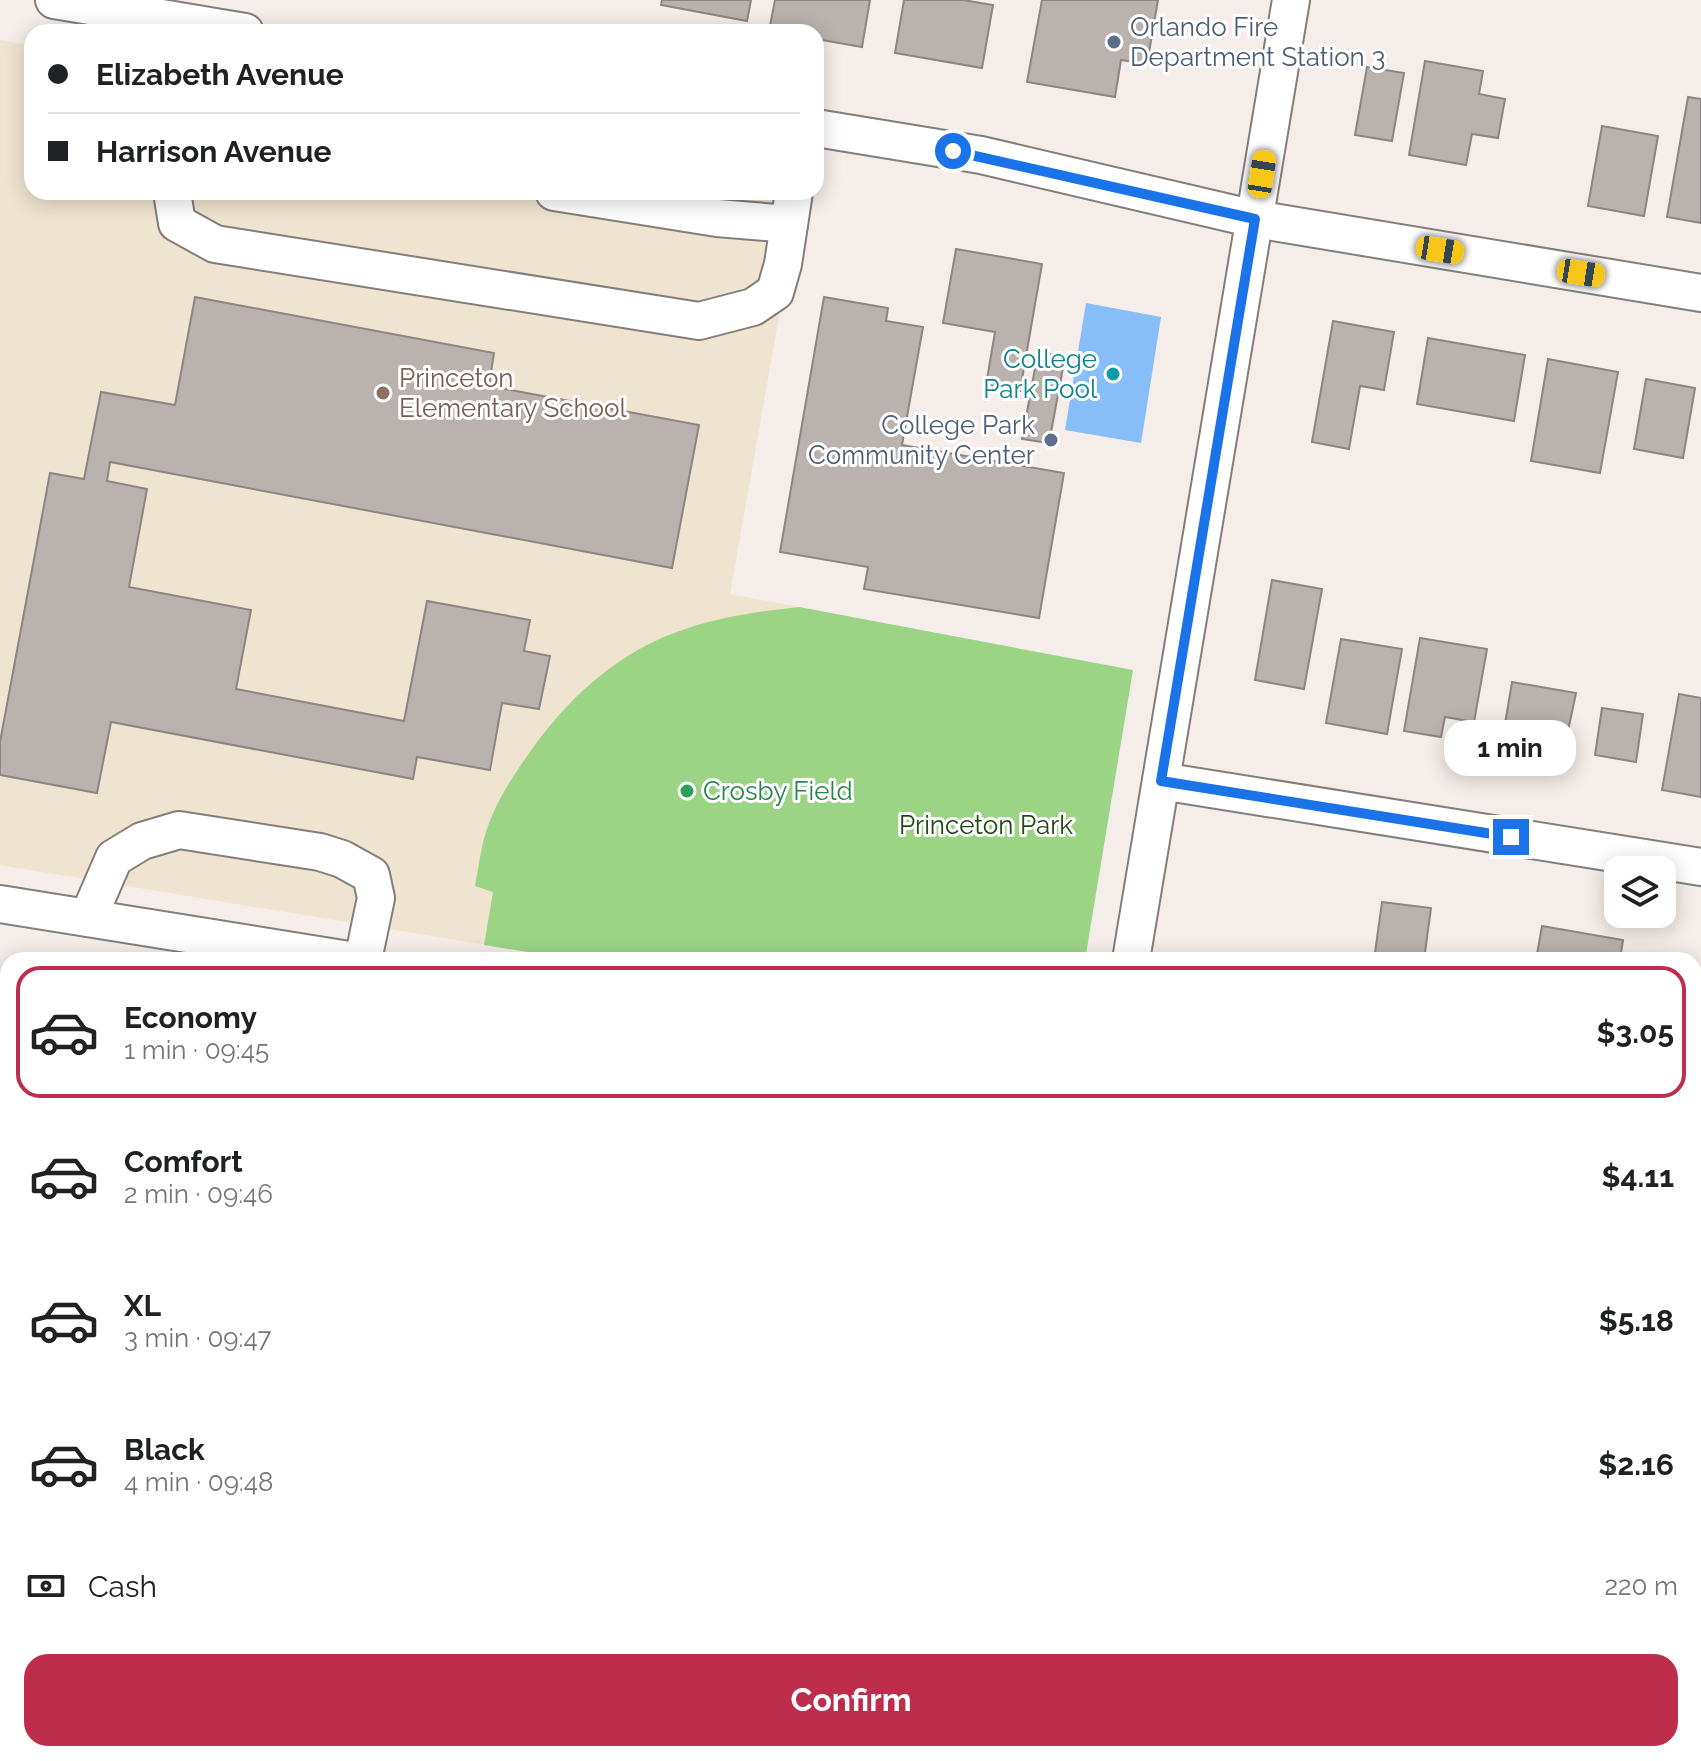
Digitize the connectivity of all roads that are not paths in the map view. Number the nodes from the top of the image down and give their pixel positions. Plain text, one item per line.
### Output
1 (54, 0) edge
2 (1291, 0) edge
3 (197, 24) edge
4 (824, 129) edge
5 (173, 200) edge
6 (604, 200) edge
7 (792, 208) edge
8 (1255, 219) junction
9 (1701, 293) edge
10 (1161, 781) junction
11 (1701, 867) edge
12 (0, 904) edge
13 (88, 918) junction
14 (271, 952) edge
15 (365, 952) edge
16 (1132, 952) edge

1 - 3 street
2 - 8 street
4 - 8 street
5 - 7 street
6 - 7 street
8 - 9 street
8 - 10 street
10 - 11 street
10 - 16 street
12 - 13 street
13 - 14 street
13 - 15 street

